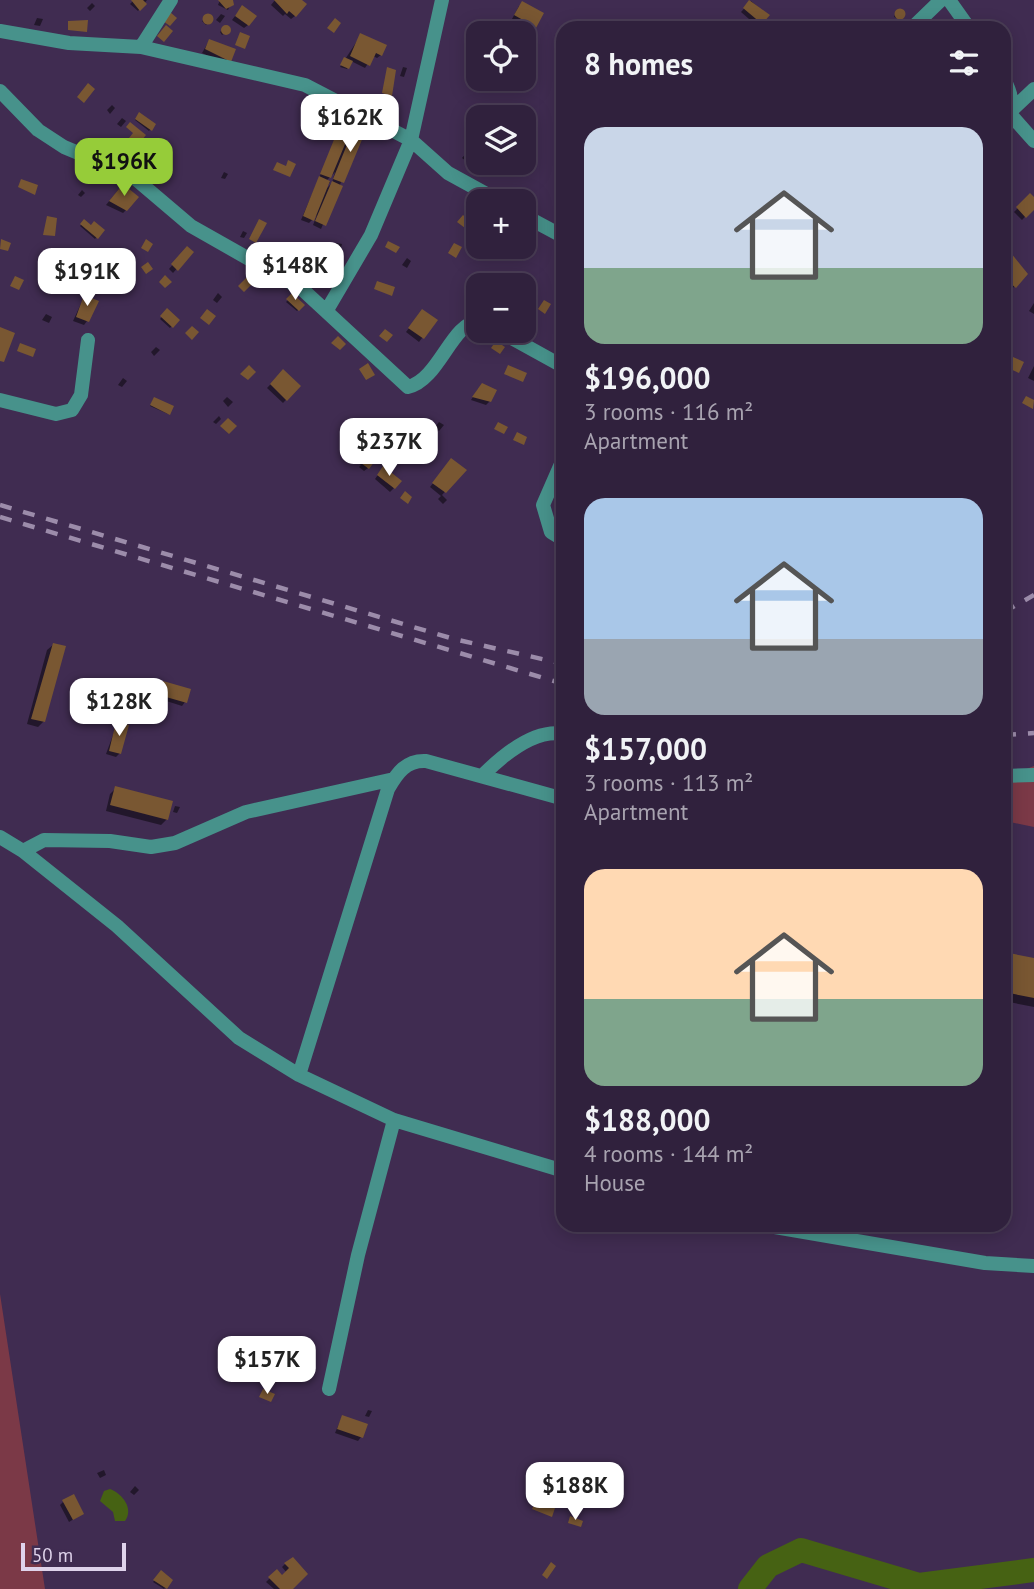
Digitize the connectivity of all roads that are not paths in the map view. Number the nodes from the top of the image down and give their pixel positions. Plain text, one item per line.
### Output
1 (170, 0) edge
2 (442, 0) edge
3 (941, 0) edge
4 (949, 0) edge
5 (919, 21) edge
6 (964, 21) edge
7 (0, 31) edge
8 (141, 47) junction
9 (1034, 89) edge
10 (0, 91) edge
11 (1011, 94) edge
12 (1013, 112) junction
13 (1011, 116) edge
14 (411, 139) junction
15 (1034, 142) edge
16 (477, 189) edge
17 (536, 222) edge
18 (556, 233) edge
19 (327, 310) junction
20 (466, 326) edge
21 (88, 340) dead end
22 (521, 343) edge
23 (556, 362) edge
24 (0, 400) edge
25 (556, 475) edge
26 (556, 535) edge
27 (556, 733) edge
28 (483, 775) junction
29 (1034, 775) edge
30 (1011, 776) edge
31 (394, 779) junction
32 (556, 797) edge
33 (0, 837) edge
34 (23, 851) junction
35 (299, 1074) junction
36 (394, 1120) junction
37 (556, 1169) edge
38 (803, 1232) edge
39 (1034, 1266) edge
40 (329, 1389) dead end

1 - 8 street
2 - 14 street
3 - 5 street
4 - 6 street
7 - 8 street
8 - 14 street
9 - 12 street
10 - 19 street
11 - 12 street
12 - 13 street
12 - 15 street
14 - 16 street
14 - 19 street
17 - 18 street
19 - 20 street
21 - 24 street
22 - 23 street
25 - 26 street
27 - 28 street
28 - 31 street
28 - 32 street
29 - 30 street
31 - 34 street
31 - 35 street
33 - 34 street
34 - 35 street
35 - 36 street
36 - 37 street
36 - 40 street
38 - 39 street

